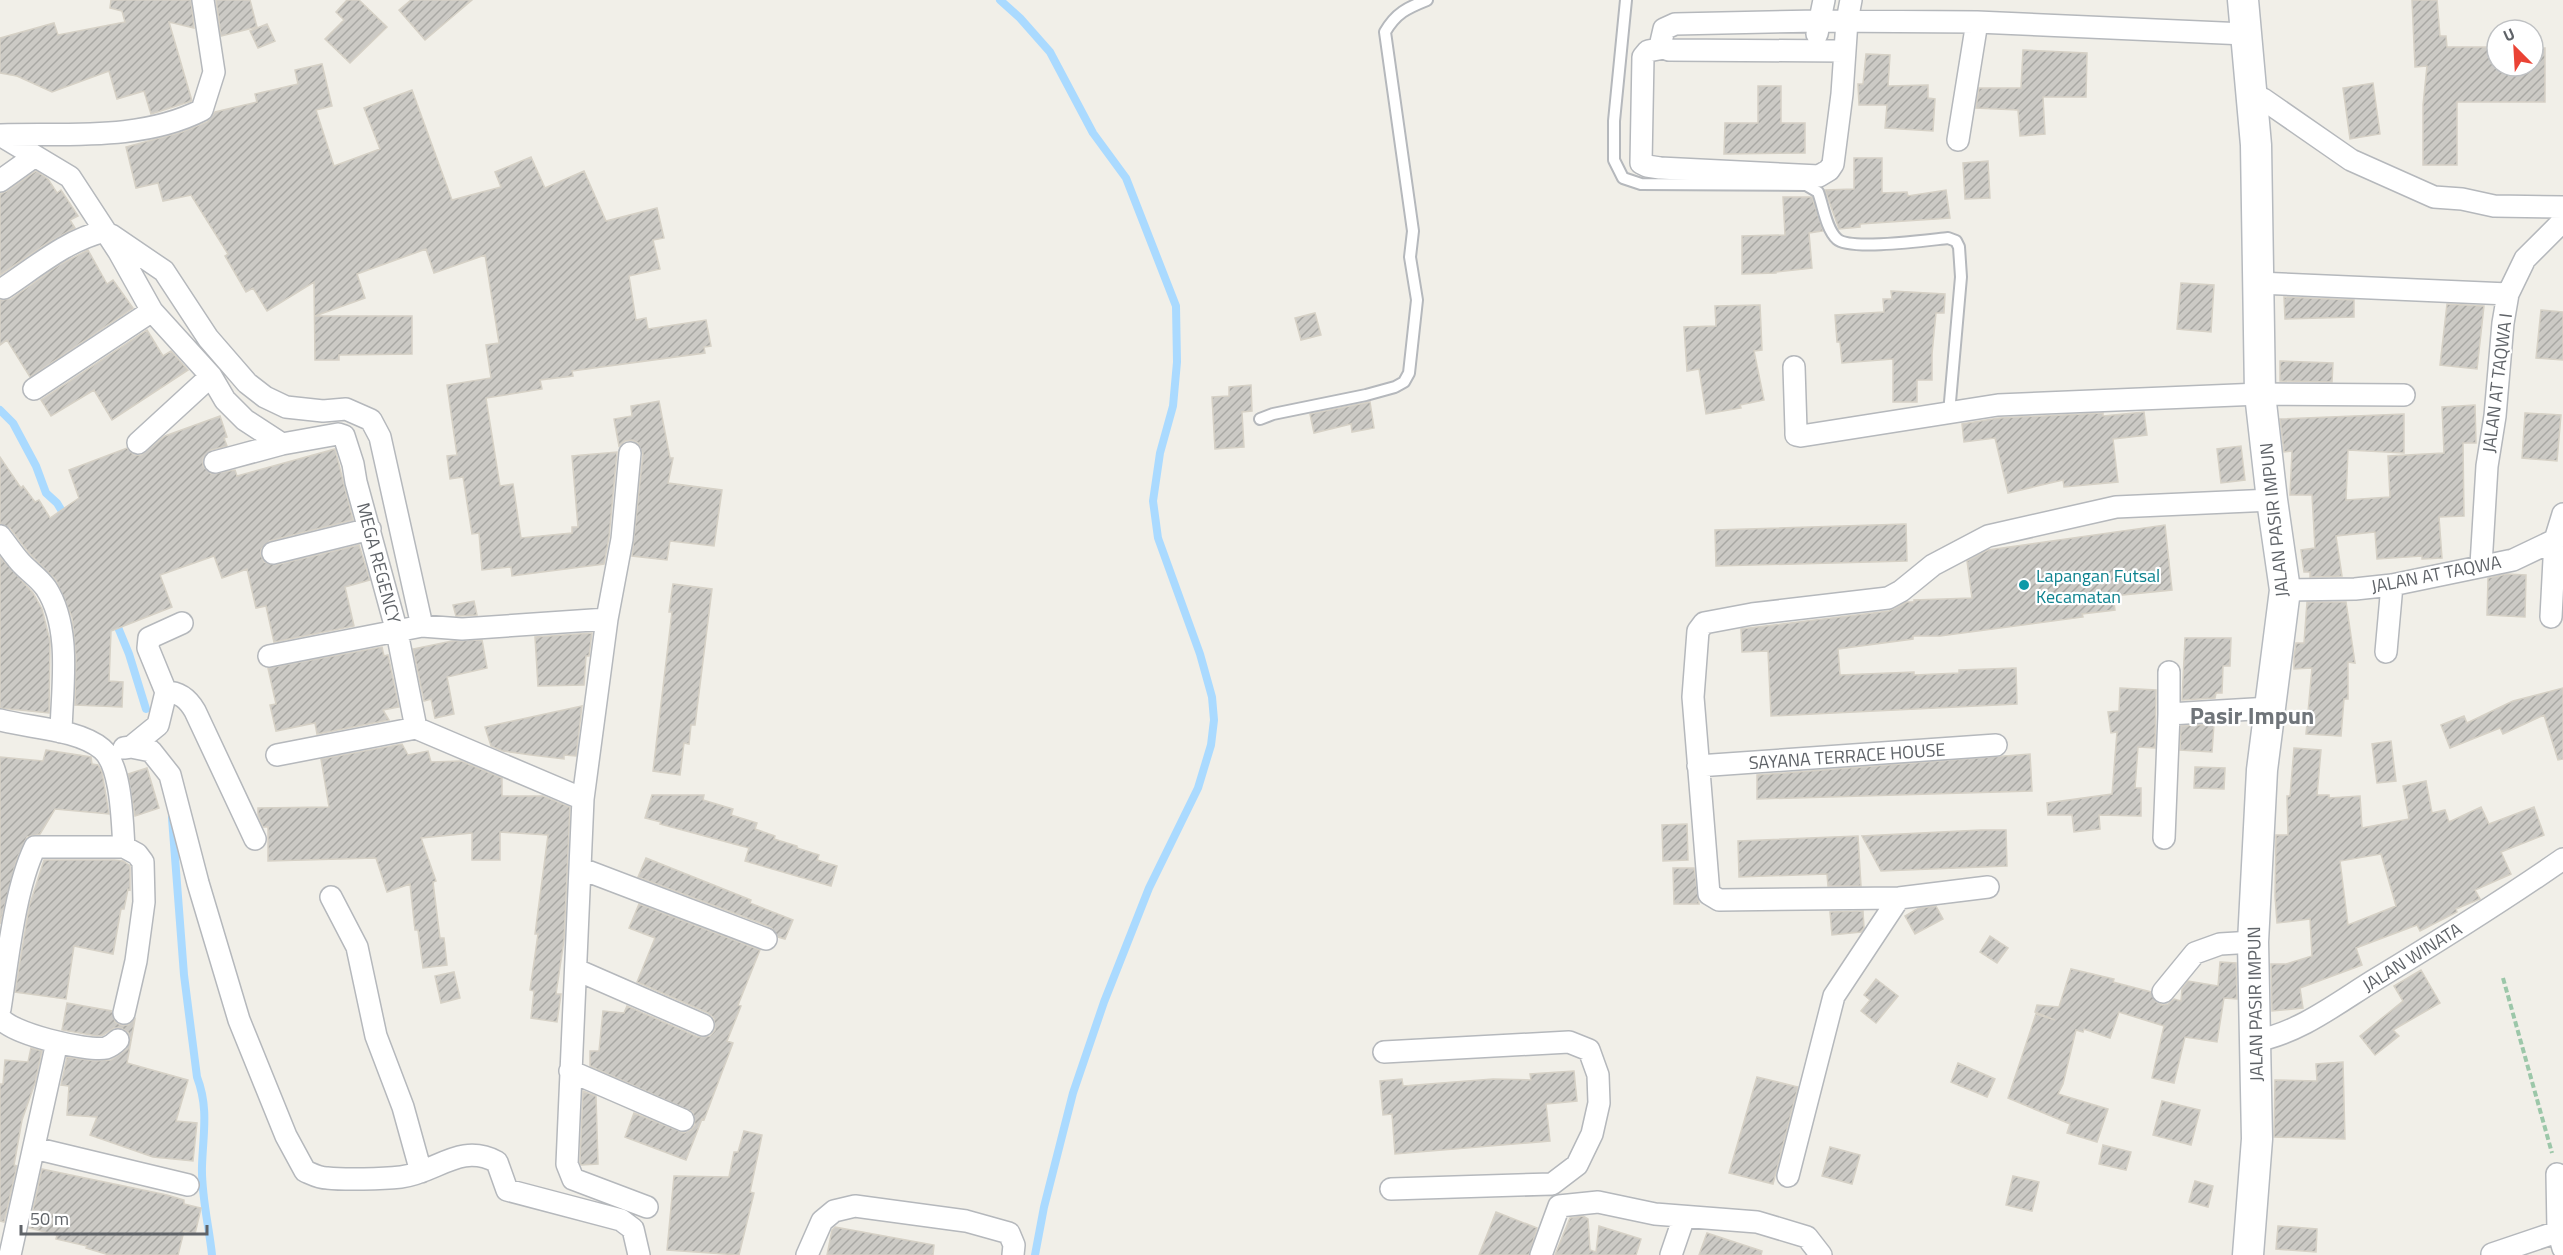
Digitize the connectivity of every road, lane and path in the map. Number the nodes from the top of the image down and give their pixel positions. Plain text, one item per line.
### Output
1 (203, 0) edge
2 (1427, 0) edge
3 (1626, 0) edge
4 (1824, 0) edge
5 (1851, 0) edge
6 (2243, 0) edge
7 (1819, 21) junction
8 (1847, 21) junction
9 (1977, 22) junction
10 (2245, 34) junction
11 (1664, 48) junction
12 (1814, 50) junction
13 (1845, 51) junction
14 (2252, 100) junction
15 (0, 135) edge
16 (1958, 140) dead end
17 (35, 156) junction
18 (0, 181) edge
19 (2563, 207) edge
20 (2563, 221) edge
21 (105, 231) junction
22 (2257, 283) junction
23 (4, 288) dead end
24 (2508, 294) junction
25 (152, 311) junction
26 (1794, 367) dead end
27 (211, 376) junction
28 (34, 389) dead end
29 (2260, 394) junction
30 (2404, 395) dead end
31 (1949, 413) junction
32 (1260, 419) dead end
33 (138, 442) dead end
34 (282, 444) junction
35 (630, 453) dead end
36 (215, 462) dead end
37 (2272, 500) junction
38 (2563, 514) edge
39 (370, 529) junction
40 (0, 536) edge
41 (2555, 540) junction
42 (273, 553) dead end
43 (2481, 565) junction
44 (2392, 585) junction
45 (2285, 590) junction
46 (2551, 617) dead end
47 (607, 619) junction
48 (182, 623) dead end
49 (423, 626) junction
50 (397, 632) junction
51 (2386, 652) dead end
52 (269, 656) dead end
53 (2169, 672) dead end
54 (166, 692) junction
55 (2270, 708) junction
56 (2169, 714) junction
57 (0, 720) edge
58 (416, 728) junction
59 (61, 732) junction
60 (1996, 745) dead end
61 (131, 747) junction
62 (104, 750) junction
63 (277, 755) dead end
64 (1698, 766) junction
65 (583, 799) junction
66 (2164, 838) dead end
67 (255, 839) dead end
68 (124, 847) junction
69 (2563, 859) edge
70 (582, 869) junction
71 (1988, 887) dead end
72 (331, 897) dead end
73 (1899, 898) junction
74 (766, 939) dead end
75 (2253, 942) junction
76 (577, 970) junction
77 (2503, 978) dead end
78 (2163, 992) dead end
79 (0, 1009) edge
80 (124, 1013) dead end
81 (0, 1017) edge
82 (703, 1025) dead end
83 (118, 1040) dead end
84 (2255, 1041) junction
85 (57, 1042) junction
86 (1384, 1052) dead end
87 (570, 1071) junction
88 (683, 1120) dead end
89 (34, 1148) junction
90 (421, 1172) junction
91 (1788, 1176) dead end
92 (2560, 1178) edge
93 (1552, 1184) junction
94 (188, 1185) dead end
95 (1391, 1189) dead end
96 (1559, 1206) junction
97 (647, 1207) dead end
98 (1684, 1217) junction
99 (2561, 1236) edge
100 (15, 1254) edge
101 (2492, 1254) edge
102 (639, 1255) edge
103 (807, 1255) edge
104 (1013, 1255) edge
105 (1540, 1255) edge
106 (1671, 1255) edge
107 (1821, 1255) edge
108 (2248, 1255) edge

1 - 15 street
2 - 32 lane
3 - 31 lane
4 - 7 street
5 - 8 street
6 - 10 street, JALAN PASIR IMPUN
7 - 8 street
7 - 11 street
7 - 12 street
8 - 9 street
8 - 13 street
9 - 10 street
9 - 16 street
10 - 14 street, JALAN PASIR IMPUN
11 - 12 street
11 - 13 street
12 - 13 street
14 - 19 street
14 - 22 street, JALAN PASIR IMPUN
15 - 17 street, MEGA REGENCY
17 - 18 street
17 - 21 street, MEGA REGENCY
20 - 24 street, JALAN AT TAQWA I
21 - 23 street
21 - 25 street, MEGA REGENCY
21 - 49 street, MEGA REGENCY
22 - 24 street
22 - 29 street, JALAN PASIR IMPUN
24 - 43 street, JALAN AT TAQWA I
25 - 27 street, MEGA REGENCY
25 - 28 street
26 - 31 street
27 - 33 street
27 - 34 street, MEGA REGENCY
29 - 30 street
29 - 31 street
29 - 37 street, JALAN PASIR IMPUN
34 - 36 street
34 - 39 street, MEGA REGENCY
35 - 47 street
37 - 45 street, JALAN PASIR IMPUN
37 - 64 street
38 - 41 street
39 - 42 street
39 - 50 street, MEGA REGENCY
40 - 59 street
41 - 43 street, JALAN AT TAQWA
41 - 46 street
43 - 44 street, JALAN AT TAQWA
44 - 45 street, JALAN AT TAQWA
44 - 51 street
45 - 55 street, JALAN PASIR IMPUN
47 - 49 street
47 - 65 street
48 - 54 street
49 - 50 street, MEGA REGENCY
50 - 52 street
50 - 58 street
53 - 56 street
54 - 61 street
54 - 67 street
55 - 56 street
55 - 75 street, JALAN PASIR IMPUN
56 - 66 street
57 - 59 street
58 - 63 street
58 - 65 street
59 - 62 street
60 - 64 street, SAYANA TERRACE HOUSE
61 - 62 street
61 - 90 street
62 - 68 street
64 - 73 street
65 - 70 street
68 - 79 street
68 - 80 street
69 - 84 street, JALAN WINATA
70 - 74 street
70 - 76 street
71 - 73 street
72 - 90 street
73 - 91 street
75 - 78 street
75 - 84 street, JALAN PASIR IMPUN
76 - 82 street
76 - 87 street
77 - 92 path
81 - 85 street
83 - 85 street
84 - 108 street, JALAN PASIR IMPUN
85 - 89 street
86 - 93 street
87 - 88 street
87 - 97 street
89 - 94 street
89 - 100 street
90 - 102 street
92 - 99 street
93 - 95 street
93 - 96 street
96 - 98 street
96 - 105 street
98 - 106 street
98 - 107 street
99 - 101 street
103 - 104 street

